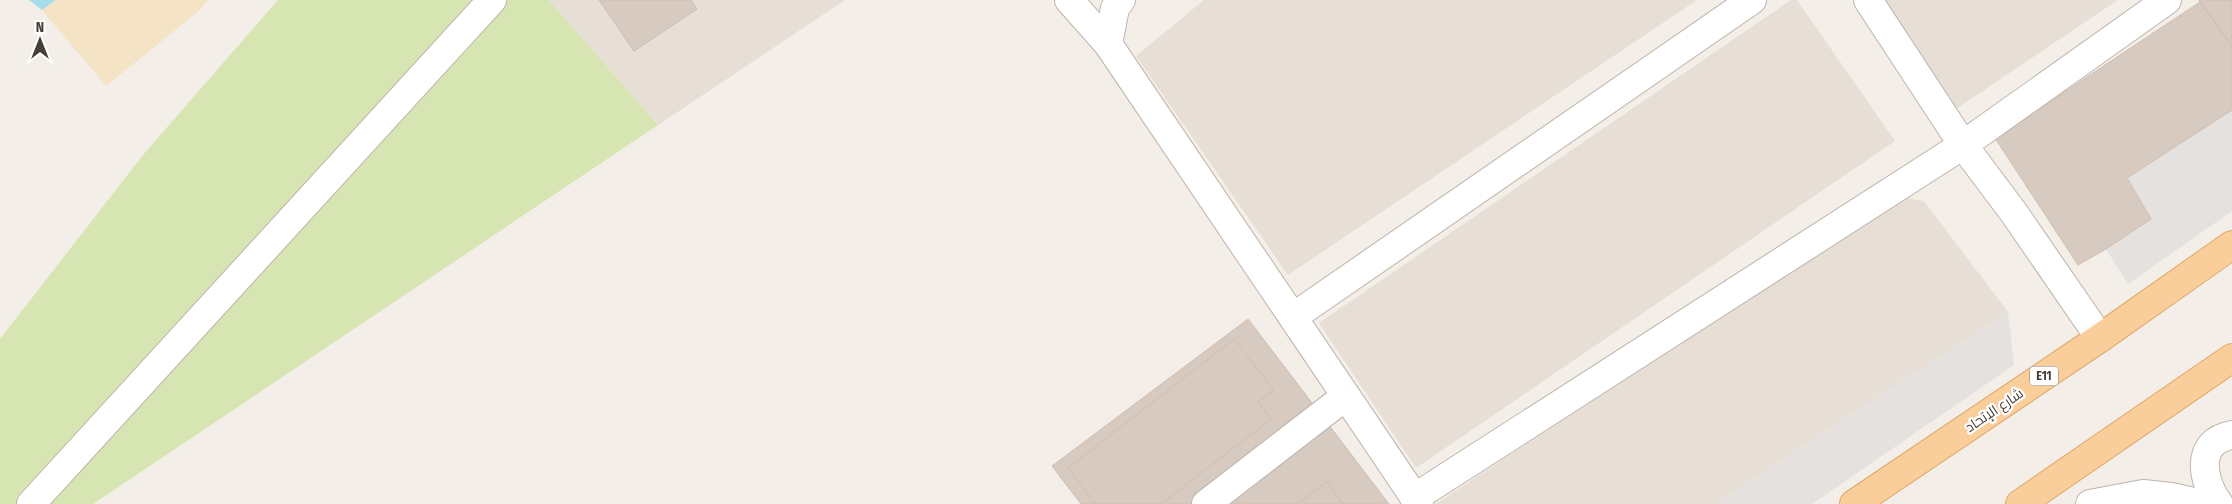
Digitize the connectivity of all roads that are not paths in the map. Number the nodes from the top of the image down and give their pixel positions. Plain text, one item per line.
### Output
1 (492, 0) edge
2 (1069, 0) edge
3 (1121, 0) edge
4 (1752, 0) edge
5 (1868, 0) edge
6 (2167, 0) edge
7 (1108, 44) junction
8 (1963, 145) junction
9 (2232, 245) edge
10 (1293, 317) junction
11 (2100, 338) junction
12 (2232, 358) edge
13 (1346, 396) junction
14 (2232, 436) edge
15 (1416, 501) edge
16 (31, 504) edge
17 (1206, 504) edge
18 (1854, 504) edge
19 (2020, 504) edge
20 (2090, 504) edge
21 (2202, 504) edge
22 (2219, 504) edge

1 - 16 street
2 - 7 street
3 - 7 street
4 - 10 street
5 - 8 street
6 - 8 street
7 - 10 street
8 - 11 street
8 - 15 street
9 - 11 main road, شارع الإتحاد / E11
10 - 13 street
11 - 18 main road, شارع الإتحاد / E11
12 - 19 main road
13 - 15 street
13 - 17 street
14 - 22 street
20 - 21 street

